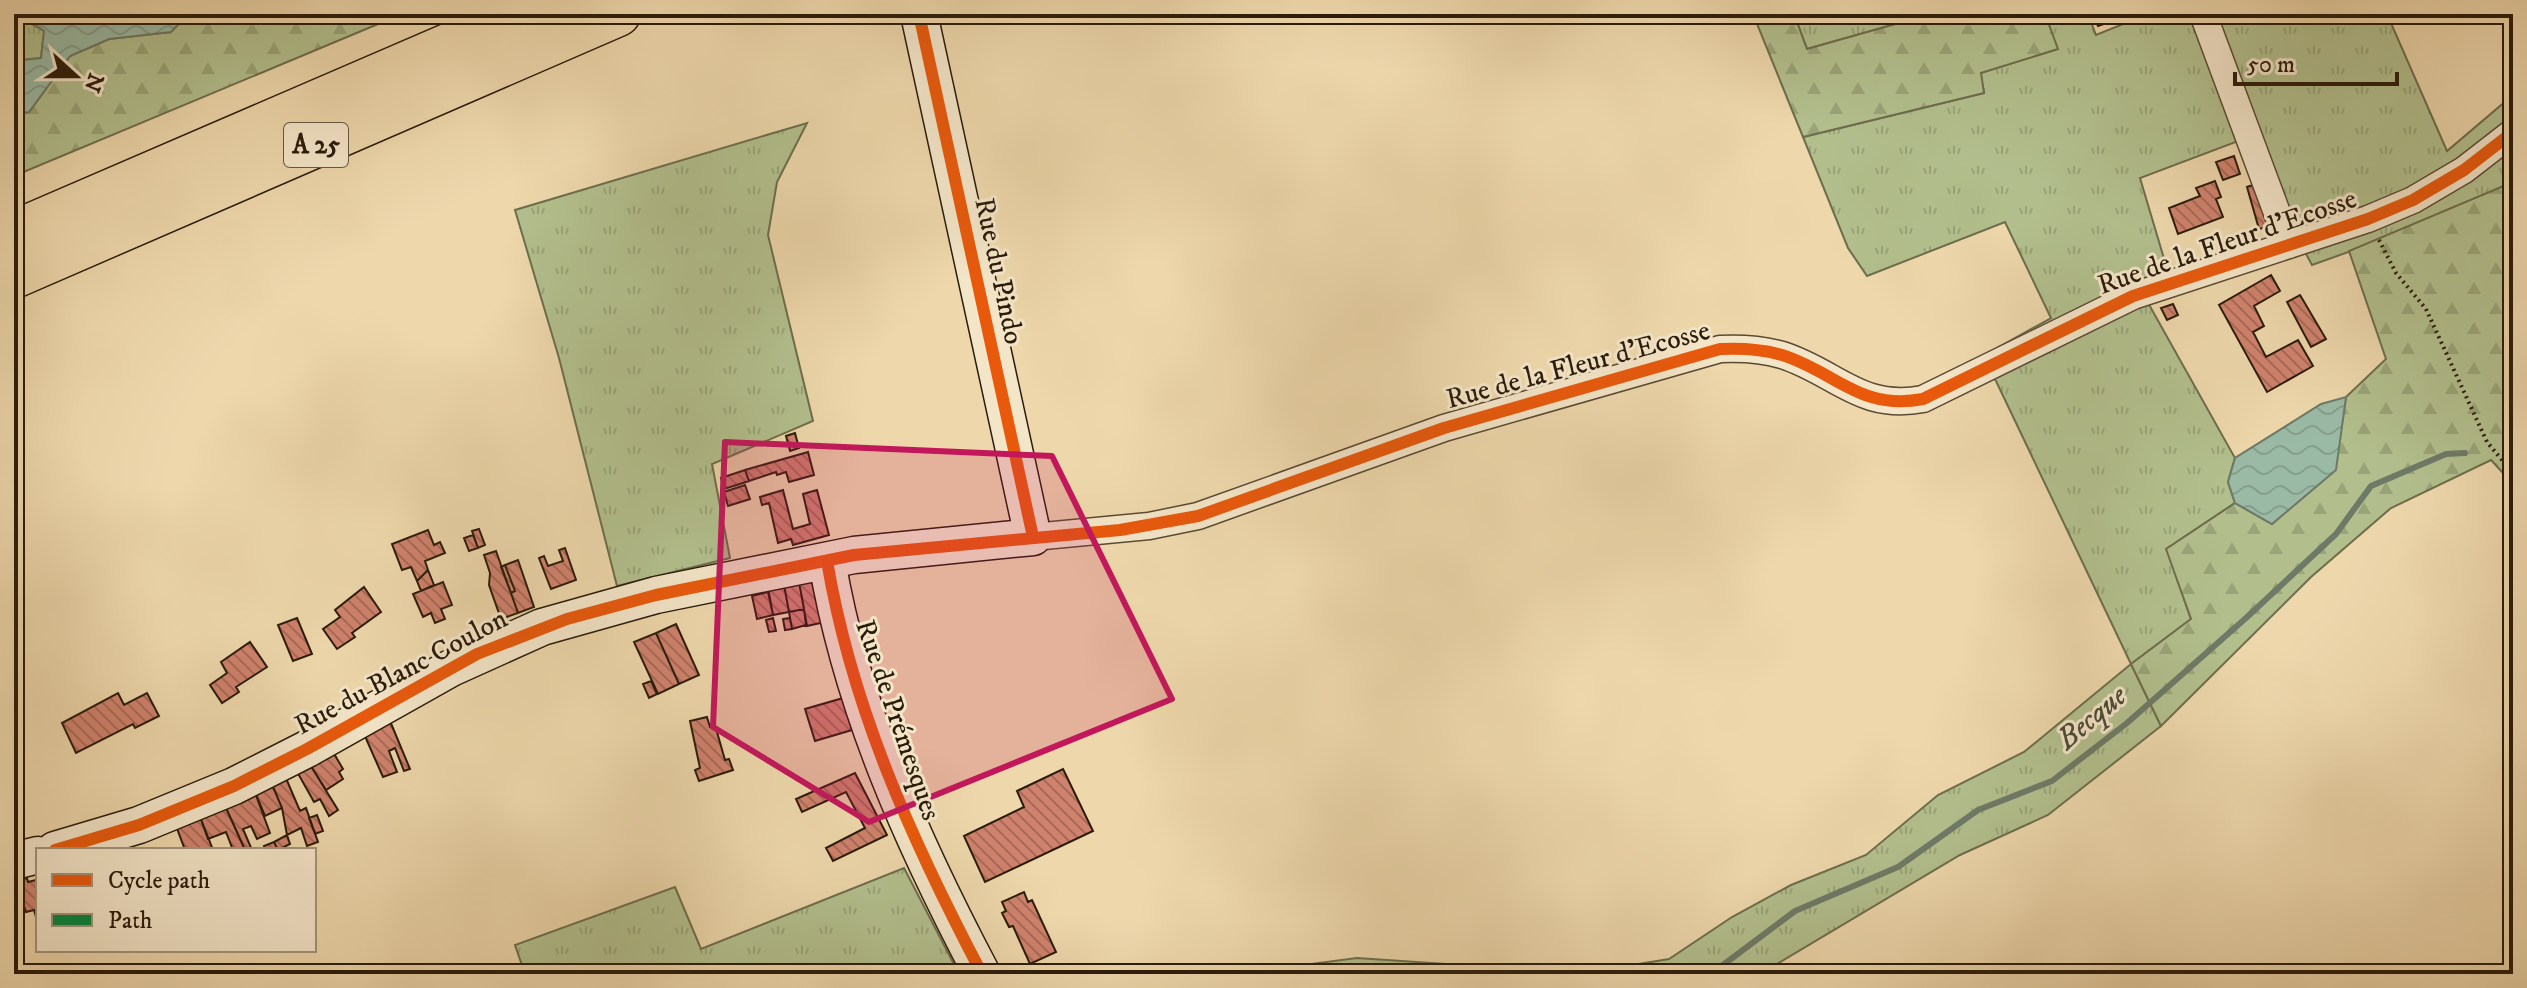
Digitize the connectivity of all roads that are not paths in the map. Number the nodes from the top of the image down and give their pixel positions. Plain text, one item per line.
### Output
1 (522, 14) edge
2 (618, 14) edge
3 (919, 14) edge
4 (2203, 14) edge
5 (2513, 132) edge
6 (14, 233) edge
7 (2289, 245) junction
8 (14, 276) edge
9 (1033, 537) junction
10 (827, 561) junction
11 (62, 848) edge
12 (36, 856) edge
13 (14, 861) edge
14 (982, 974) edge

1 - 6 highway, A 25
2 - 8 highway, A 25
3 - 9 street, Rue du Pindo
4 - 7 street
5 - 7 street, Rue de la Fleur d'Ecosse
7 - 9 street, Rue de la Fleur d'Ecosse
9 - 10 street, Rue du Blanc Coulon
10 - 11 street, Rue du Blanc Coulon
10 - 14 street, Rue de Prémesques
12 - 13 street

